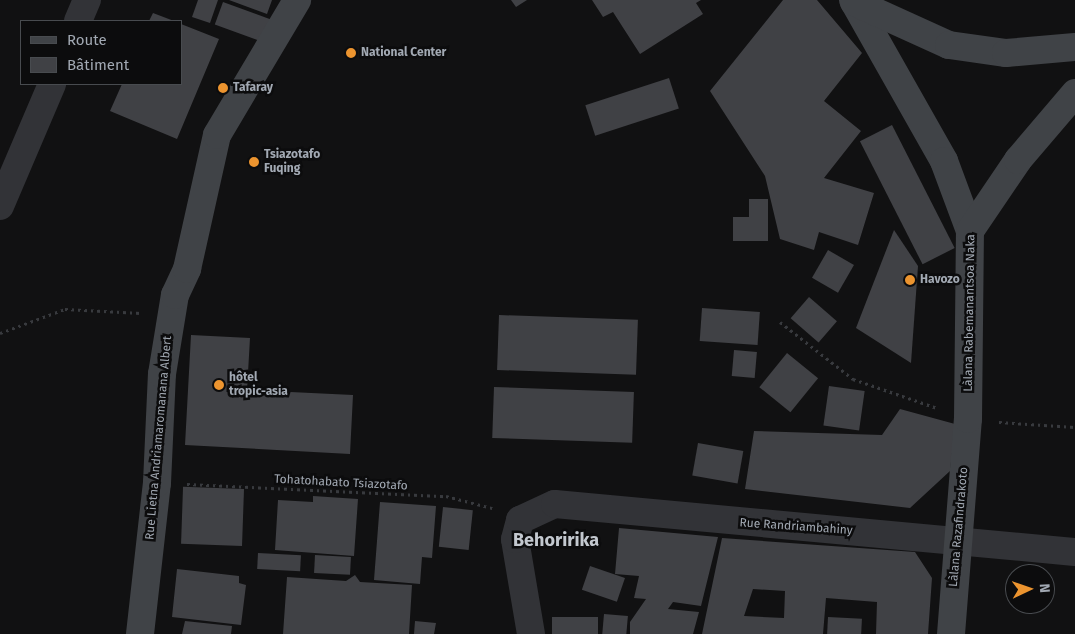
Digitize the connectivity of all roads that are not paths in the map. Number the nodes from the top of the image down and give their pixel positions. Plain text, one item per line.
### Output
1 (87, 0) edge
2 (297, 0) edge
3 (854, 1) edge
4 (78, 20) edge
5 (1075, 47) edge
6 (52, 85) edge
7 (1075, 92) edge
8 (0, 206) edge
9 (970, 231) junction
10 (968, 419) joint
11 (957, 540) junction
12 (1075, 552) edge
13 (140, 634) edge
14 (531, 634) edge
15 (951, 634) edge

1 - 4 street
2 - 13 main road, Rue Lietna Andriamaromanana Albert
3 - 5 main road
3 - 9 main road
6 - 8 street
7 - 9 main road, Làlana Rabemanantsoa Naka
9 - 10 main road, Làlana Rabemanantsoa Naka
10 - 11 main road, Làlana Razafindrakoto
11 - 12 street, Rue Randriambahiny
11 - 14 street, Rue Randriambahiny
11 - 15 main road, Làlana Razafindrakoto

